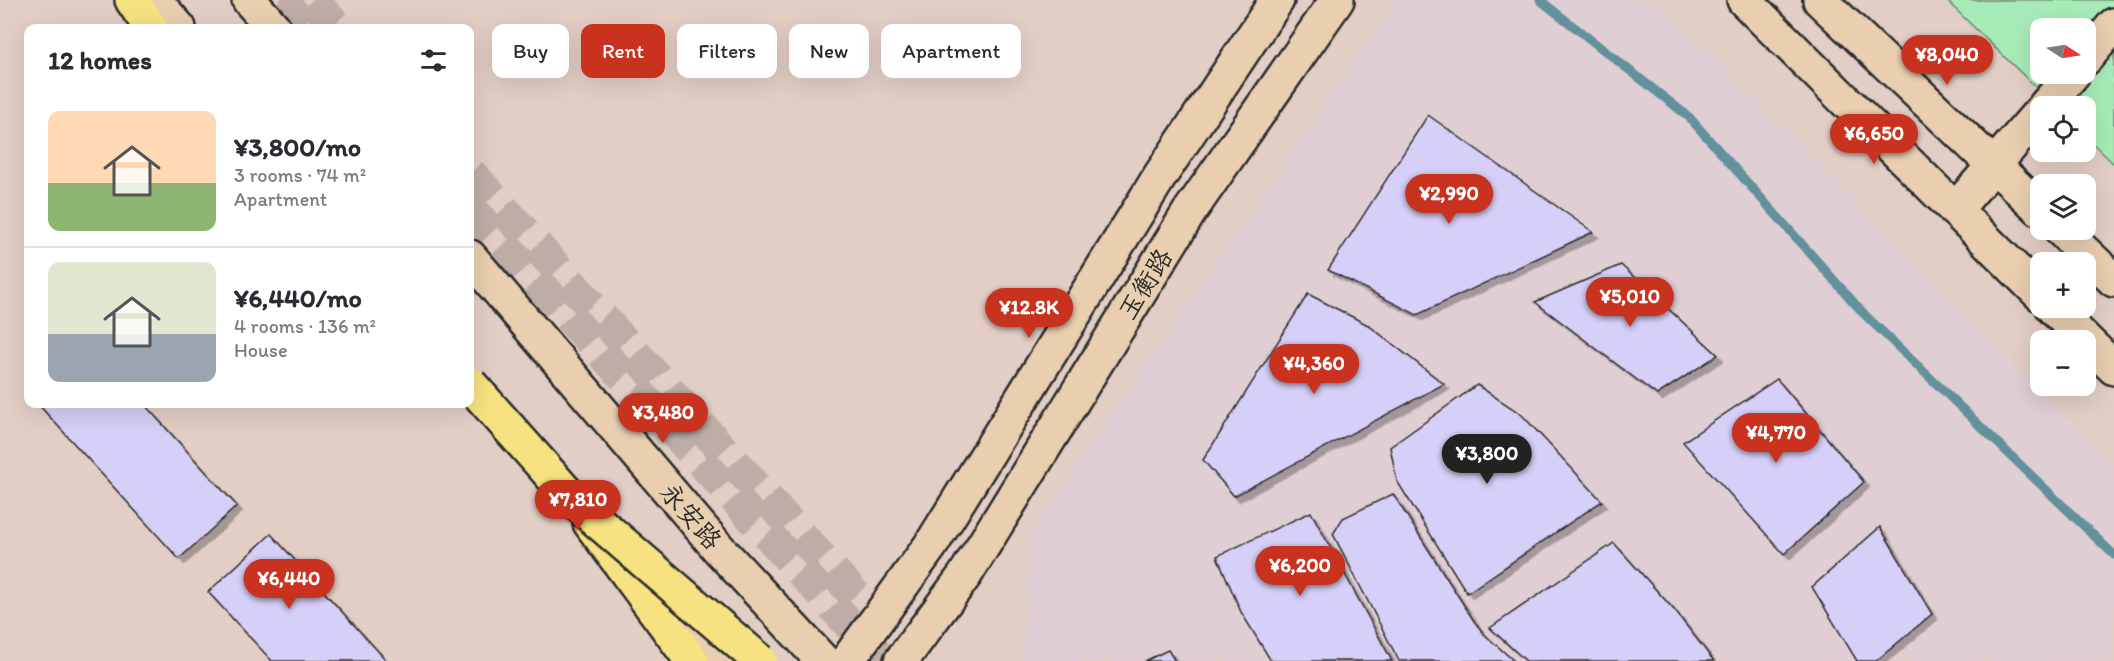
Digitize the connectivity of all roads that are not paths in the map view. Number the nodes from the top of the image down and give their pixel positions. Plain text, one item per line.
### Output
1 (132, 0) edge
2 (154, 0) edge
3 (249, 0) edge
4 (1277, 0) edge
5 (1336, 0) edge
6 (1744, 0) edge
7 (1820, 0) edge
8 (148, 24) edge
9 (175, 24) edge
10 (270, 24) edge
11 (2114, 25) edge
12 (2096, 46) edge
13 (2064, 84) edge
14 (2053, 96) edge
15 (2030, 124) edge
16 (1994, 165) junction
17 (2030, 199) edge
18 (1955, 210) junction
19 (2072, 240) edge
20 (474, 262) edge
21 (2114, 280) edge
22 (2030, 284) edge
23 (2063, 318) edge
24 (2114, 368) edge
25 (474, 371) edge
26 (474, 388) edge
27 (575, 502) junction
28 (692, 661) edge
29 (726, 661) edge
30 (760, 661) edge
31 (824, 661) edge
32 (847, 661) edge
33 (901, 661) edge

1 - 8 main road
2 - 9 street
3 - 10 street
4 - 32 street, 玉衡路
5 - 33 street, 玉衡路
6 - 18 street
7 - 16 street
11 - 12 street
13 - 14 street
15 - 16 street
16 - 17 street
16 - 18 street
18 - 22 street
19 - 21 street
20 - 31 street, 永安路
23 - 24 street
25 - 29 street
26 - 27 main road, bridge
27 - 28 main road, bridge
27 - 30 main road, bridge

